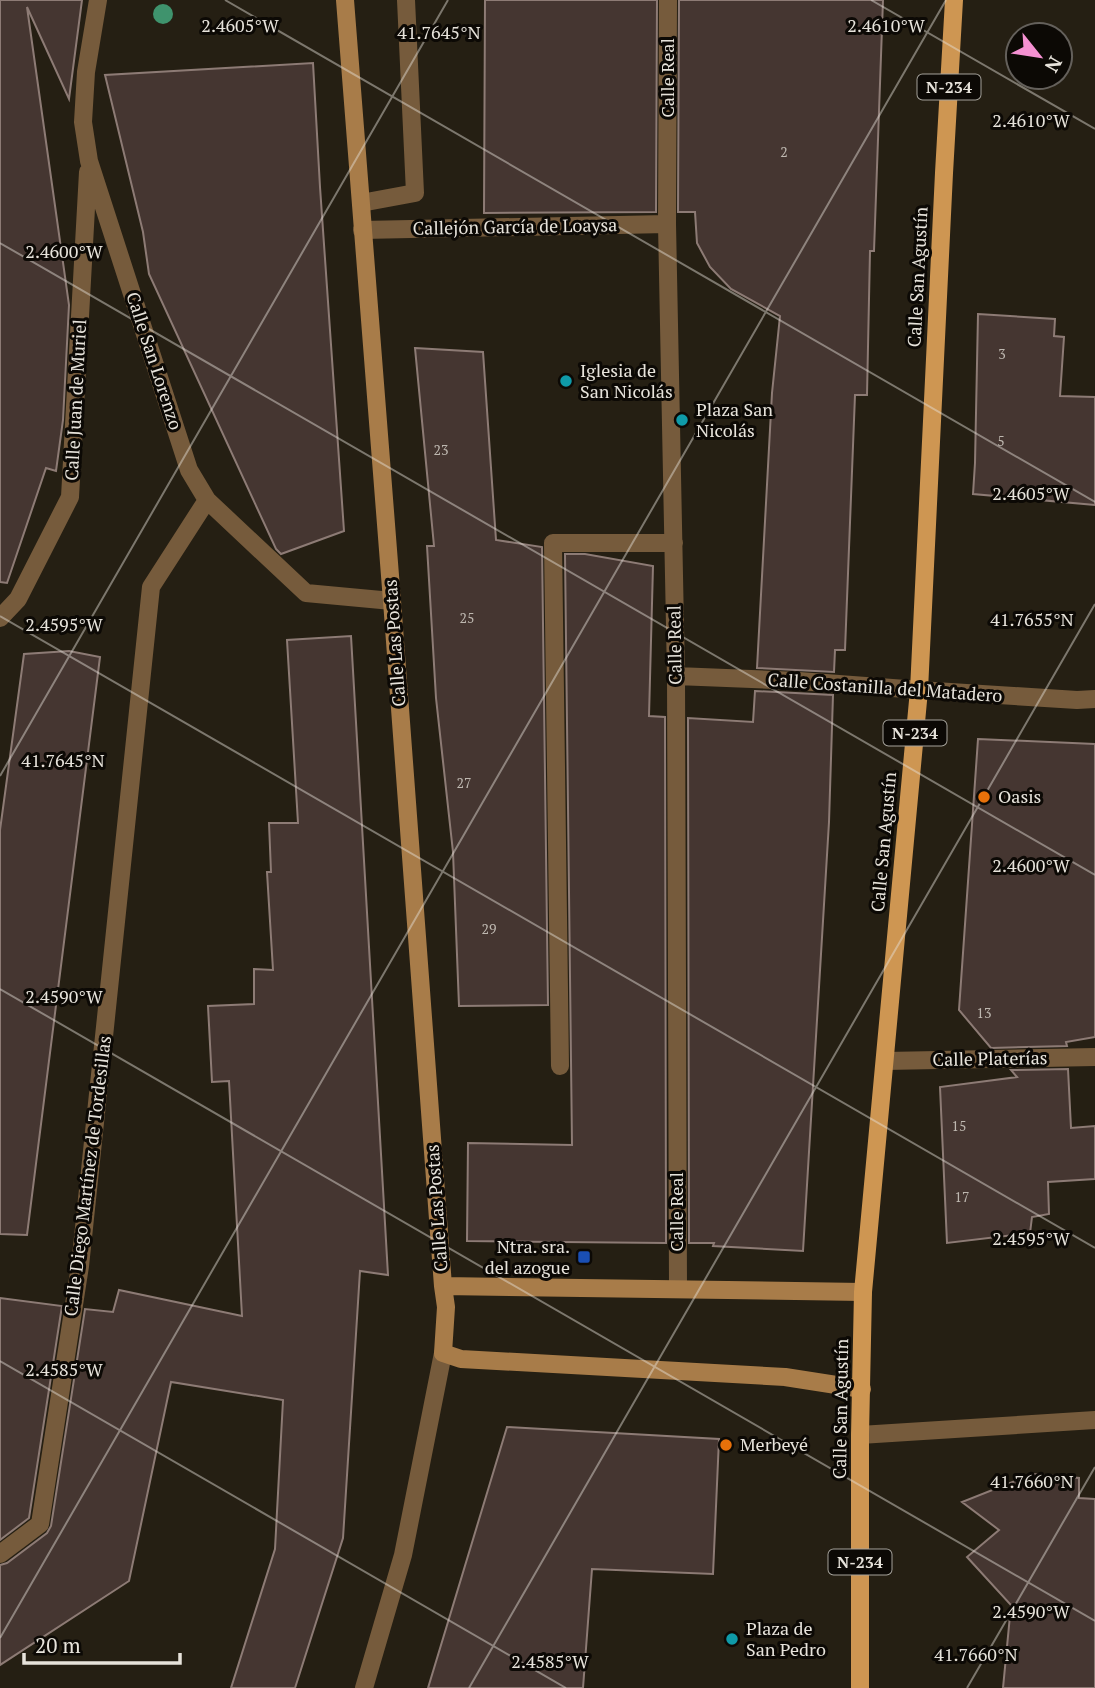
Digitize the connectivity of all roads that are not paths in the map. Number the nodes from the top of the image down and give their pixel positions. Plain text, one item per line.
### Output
1 (98, 0) edge
2 (345, 0) edge
3 (406, 0) edge
4 (668, 0) edge
5 (954, 0) edge
6 (89, 161) junction
7 (361, 203) junction
8 (667, 224) junction
9 (362, 230) junction
10 (207, 500) junction
11 (674, 543) junction
12 (393, 601) junction
13 (0, 618) edge
14 (676, 676) junction
15 (919, 691) junction
16 (1095, 699) edge
17 (1095, 1057) edge
18 (885, 1060) junction
19 (560, 1066) dead end
20 (443, 1286) junction
21 (677, 1289) junction
22 (863, 1292) junction
23 (443, 1353) junction
24 (862, 1389) junction
25 (1095, 1420) edge
26 (860, 1435) junction
27 (0, 1554) edge
28 (364, 1688) edge
29 (860, 1688) edge

1 - 6 street, Calle San Lorenzo
2 - 7 street, Calle Las Postas
3 - 7 street
4 - 8 street, Calle Real
5 - 15 main road, Calle San Agustín / N-234
6 - 10 street, Calle San Lorenzo
6 - 13 street, Calle Juan de Muriel
7 - 9 street, Calle Las Postas
8 - 9 street, Callejón García de Loaysa
8 - 11 street, Calle Real
9 - 12 street, Calle Las Postas
10 - 12 street, Calle San Lorenzo
10 - 27 street, Calle Diego Martínez de Tordesillas
11 - 14 street, Calle Real
11 - 19 street
12 - 20 street, Calle Las Postas
14 - 15 street, Calle Costanilla del Matadero
14 - 21 street, Calle Real
15 - 16 street, Calle Costanilla del Matadero
15 - 18 main road, Calle San Agustín / N-234
17 - 18 street, Calle Platerías
18 - 22 main road, Calle San Agustín / N-234
20 - 21 street, Calle Las Postas
20 - 23 street, Calle Las Postas
21 - 22 street, Calle Las Postas
22 - 24 main road, Calle San Agustín / N-234
23 - 24 street
23 - 28 street
24 - 26 main road, Calle San Agustín / N-234
25 - 26 street
26 - 29 main road, Calle San Agustín / N-234

